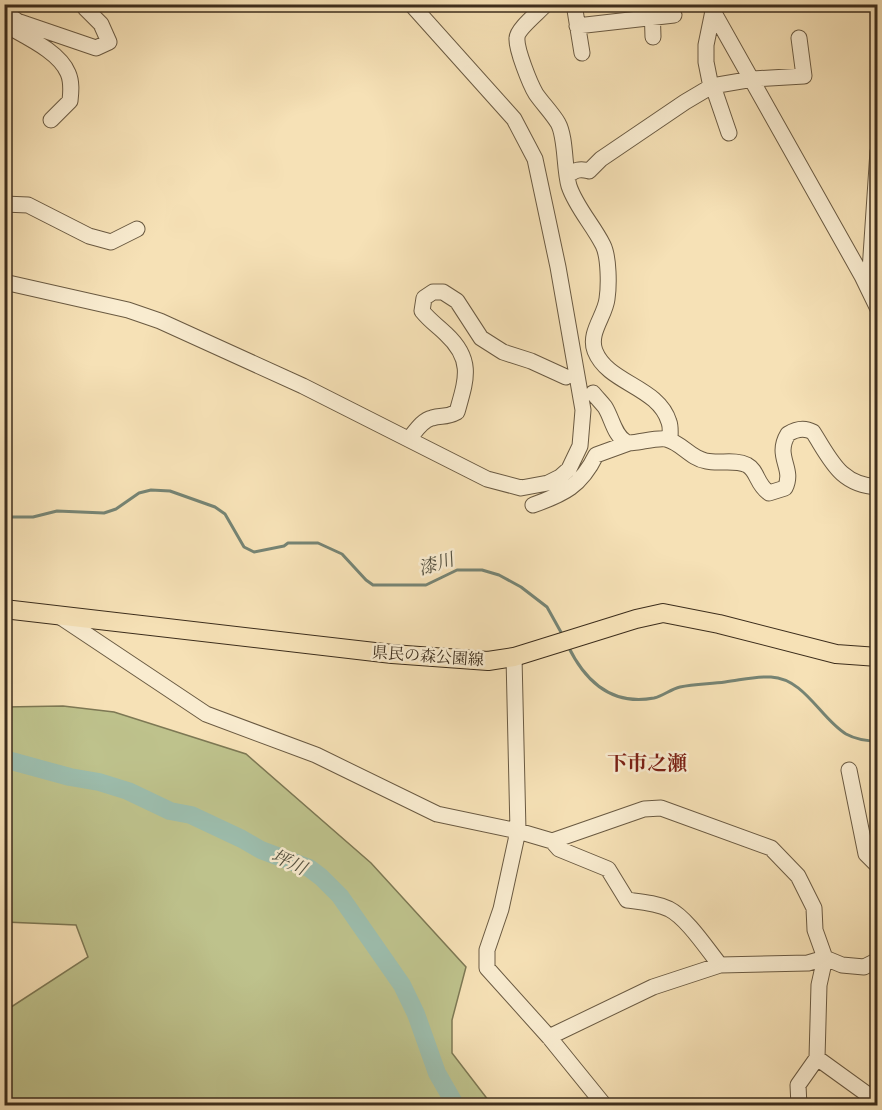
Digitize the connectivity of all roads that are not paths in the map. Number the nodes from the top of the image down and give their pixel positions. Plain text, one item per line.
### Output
1 (85, 4) edge
2 (411, 4) edge
3 (546, 4) edge
4 (574, 4) edge
5 (711, 8) edge
6 (652, 10) edge
7 (4, 11) edge
8 (674, 15) dead end
9 (4, 24) edge
10 (578, 26) junction
11 (653, 37) dead end
12 (799, 38) dead end
13 (582, 53) dead end
14 (753, 80) junction
15 (712, 86) junction
16 (51, 120) dead end
17 (729, 133) dead end
18 (878, 152) edge
19 (567, 176) junction
20 (4, 204) edge
21 (137, 229) dead end
22 (870, 273) edge
23 (4, 282) edge
24 (878, 309) edge
25 (566, 377) dead end
26 (593, 393) dead end
27 (409, 439) junction
28 (670, 440) junction
29 (629, 443) junction
30 (878, 487) edge
31 (533, 505) dead end
32 (4, 609) edge
33 (59, 616) junction
34 (521, 655) junction
35 (878, 657) edge
36 (849, 770) dead end
37 (518, 831) junction
38 (552, 841) junction
39 (878, 866) edge
40 (825, 958) junction
41 (878, 960) edge
42 (720, 965) junction
43 (549, 1037) junction
44 (817, 1058) junction
45 (878, 1102) edge
46 (605, 1106) edge
47 (798, 1106) edge

1 - 7 street
2 - 27 street
3 - 19 street
4 - 10 street
5 - 14 street
5 - 15 street
6 - 8 street
6 - 10 street
6 - 11 street
9 - 16 street
10 - 13 street
12 - 14 street
14 - 15 street
14 - 22 street
15 - 17 street
15 - 19 street
18 - 22 street
19 - 28 street
20 - 21 street
22 - 24 street
23 - 27 street
25 - 27 street
26 - 29 street
28 - 29 street
28 - 30 street
29 - 31 street
32 - 33 main road, 県民の森公園線
33 - 34 main road, 県民の森公園線
33 - 37 street
34 - 35 main road, 県民の森公園線
34 - 37 street
36 - 39 street
37 - 38 street
37 - 43 street
38 - 40 street
38 - 42 street
40 - 41 street
40 - 42 street
40 - 44 street
42 - 43 street
43 - 46 street
44 - 45 street
44 - 47 street

